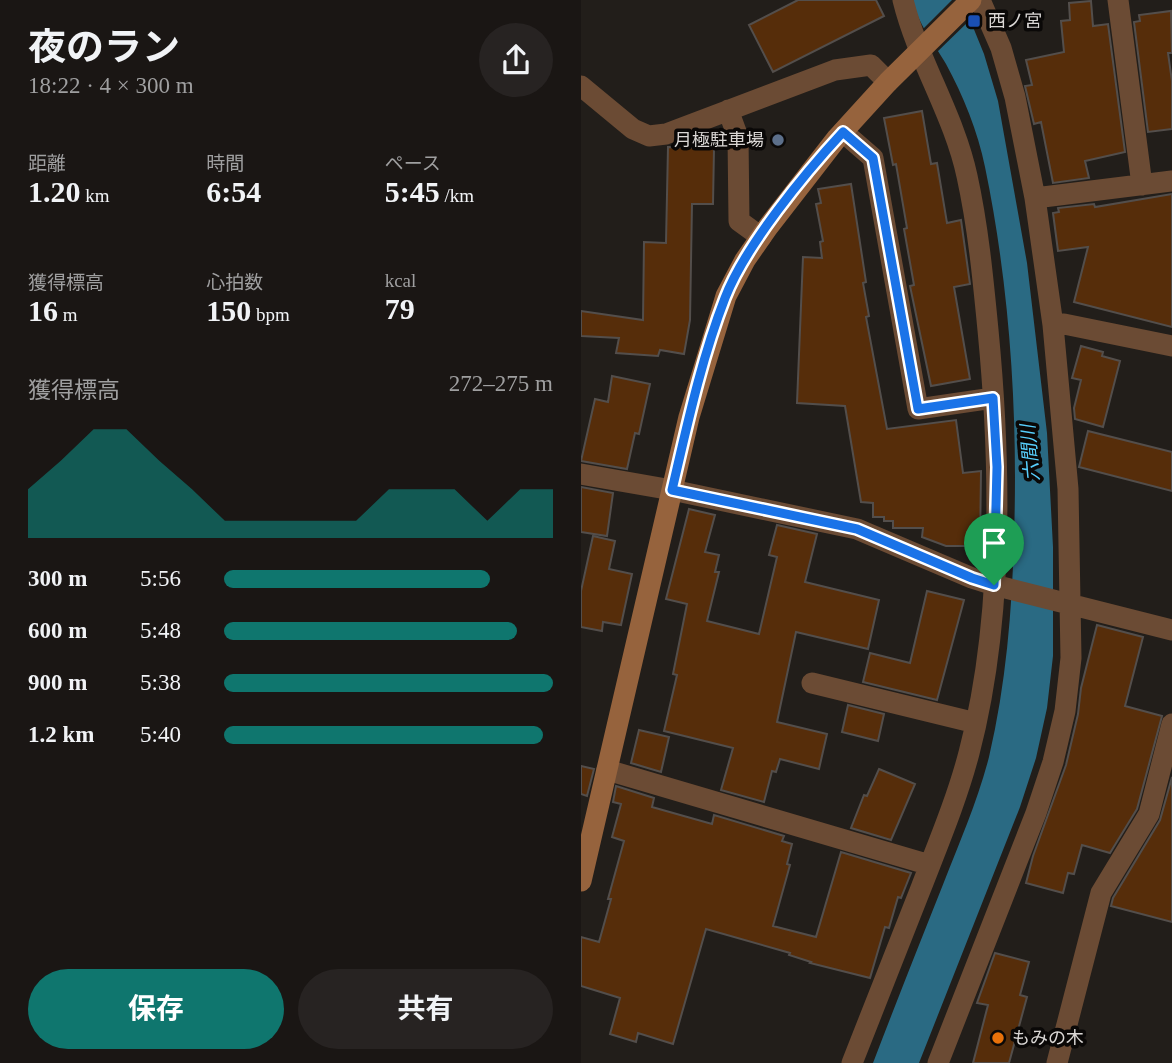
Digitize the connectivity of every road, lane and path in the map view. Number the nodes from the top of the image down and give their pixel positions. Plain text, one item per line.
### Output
1 (903, 0) edge
2 (1118, 0) edge
3 (973, 1) edge
4 (922, 48) junction
5 (888, 82) junction
6 (581, 86) edge
7 (728, 110) junction
8 (843, 132) junction
9 (1172, 181) edge
10 (1142, 185) junction
11 (1035, 198) junction
12 (761, 237) junction
13 (1053, 325) junction
14 (1172, 346) edge
15 (993, 398) junction
16 (581, 474) edge
17 (672, 490) junction
18 (998, 586) junction
19 (1066, 603) junction
20 (1172, 630) edge
21 (812, 683) dead end
22 (976, 723) junction
23 (1172, 724) edge
24 (607, 770) junction
25 (930, 865) junction
26 (581, 881) edge
27 (852, 1063) edge
28 (938, 1063) edge
29 (1057, 1063) edge

1 - 4 street
2 - 10 street
3 - 4 street
3 - 11 street
4 - 5 street
4 - 15 street
5 - 7 street
5 - 8 street
6 - 7 street
7 - 12 street
8 - 12 street
8 - 15 street
9 - 10 street
10 - 11 street
11 - 13 street
12 - 17 street
13 - 14 street
13 - 19 street
15 - 18 street
16 - 17 street
17 - 18 street
17 - 24 street
18 - 19 street
18 - 22 street
19 - 20 street
19 - 28 street
21 - 22 street
22 - 25 street
23 - 29 street
24 - 25 street
24 - 26 street
25 - 27 street

